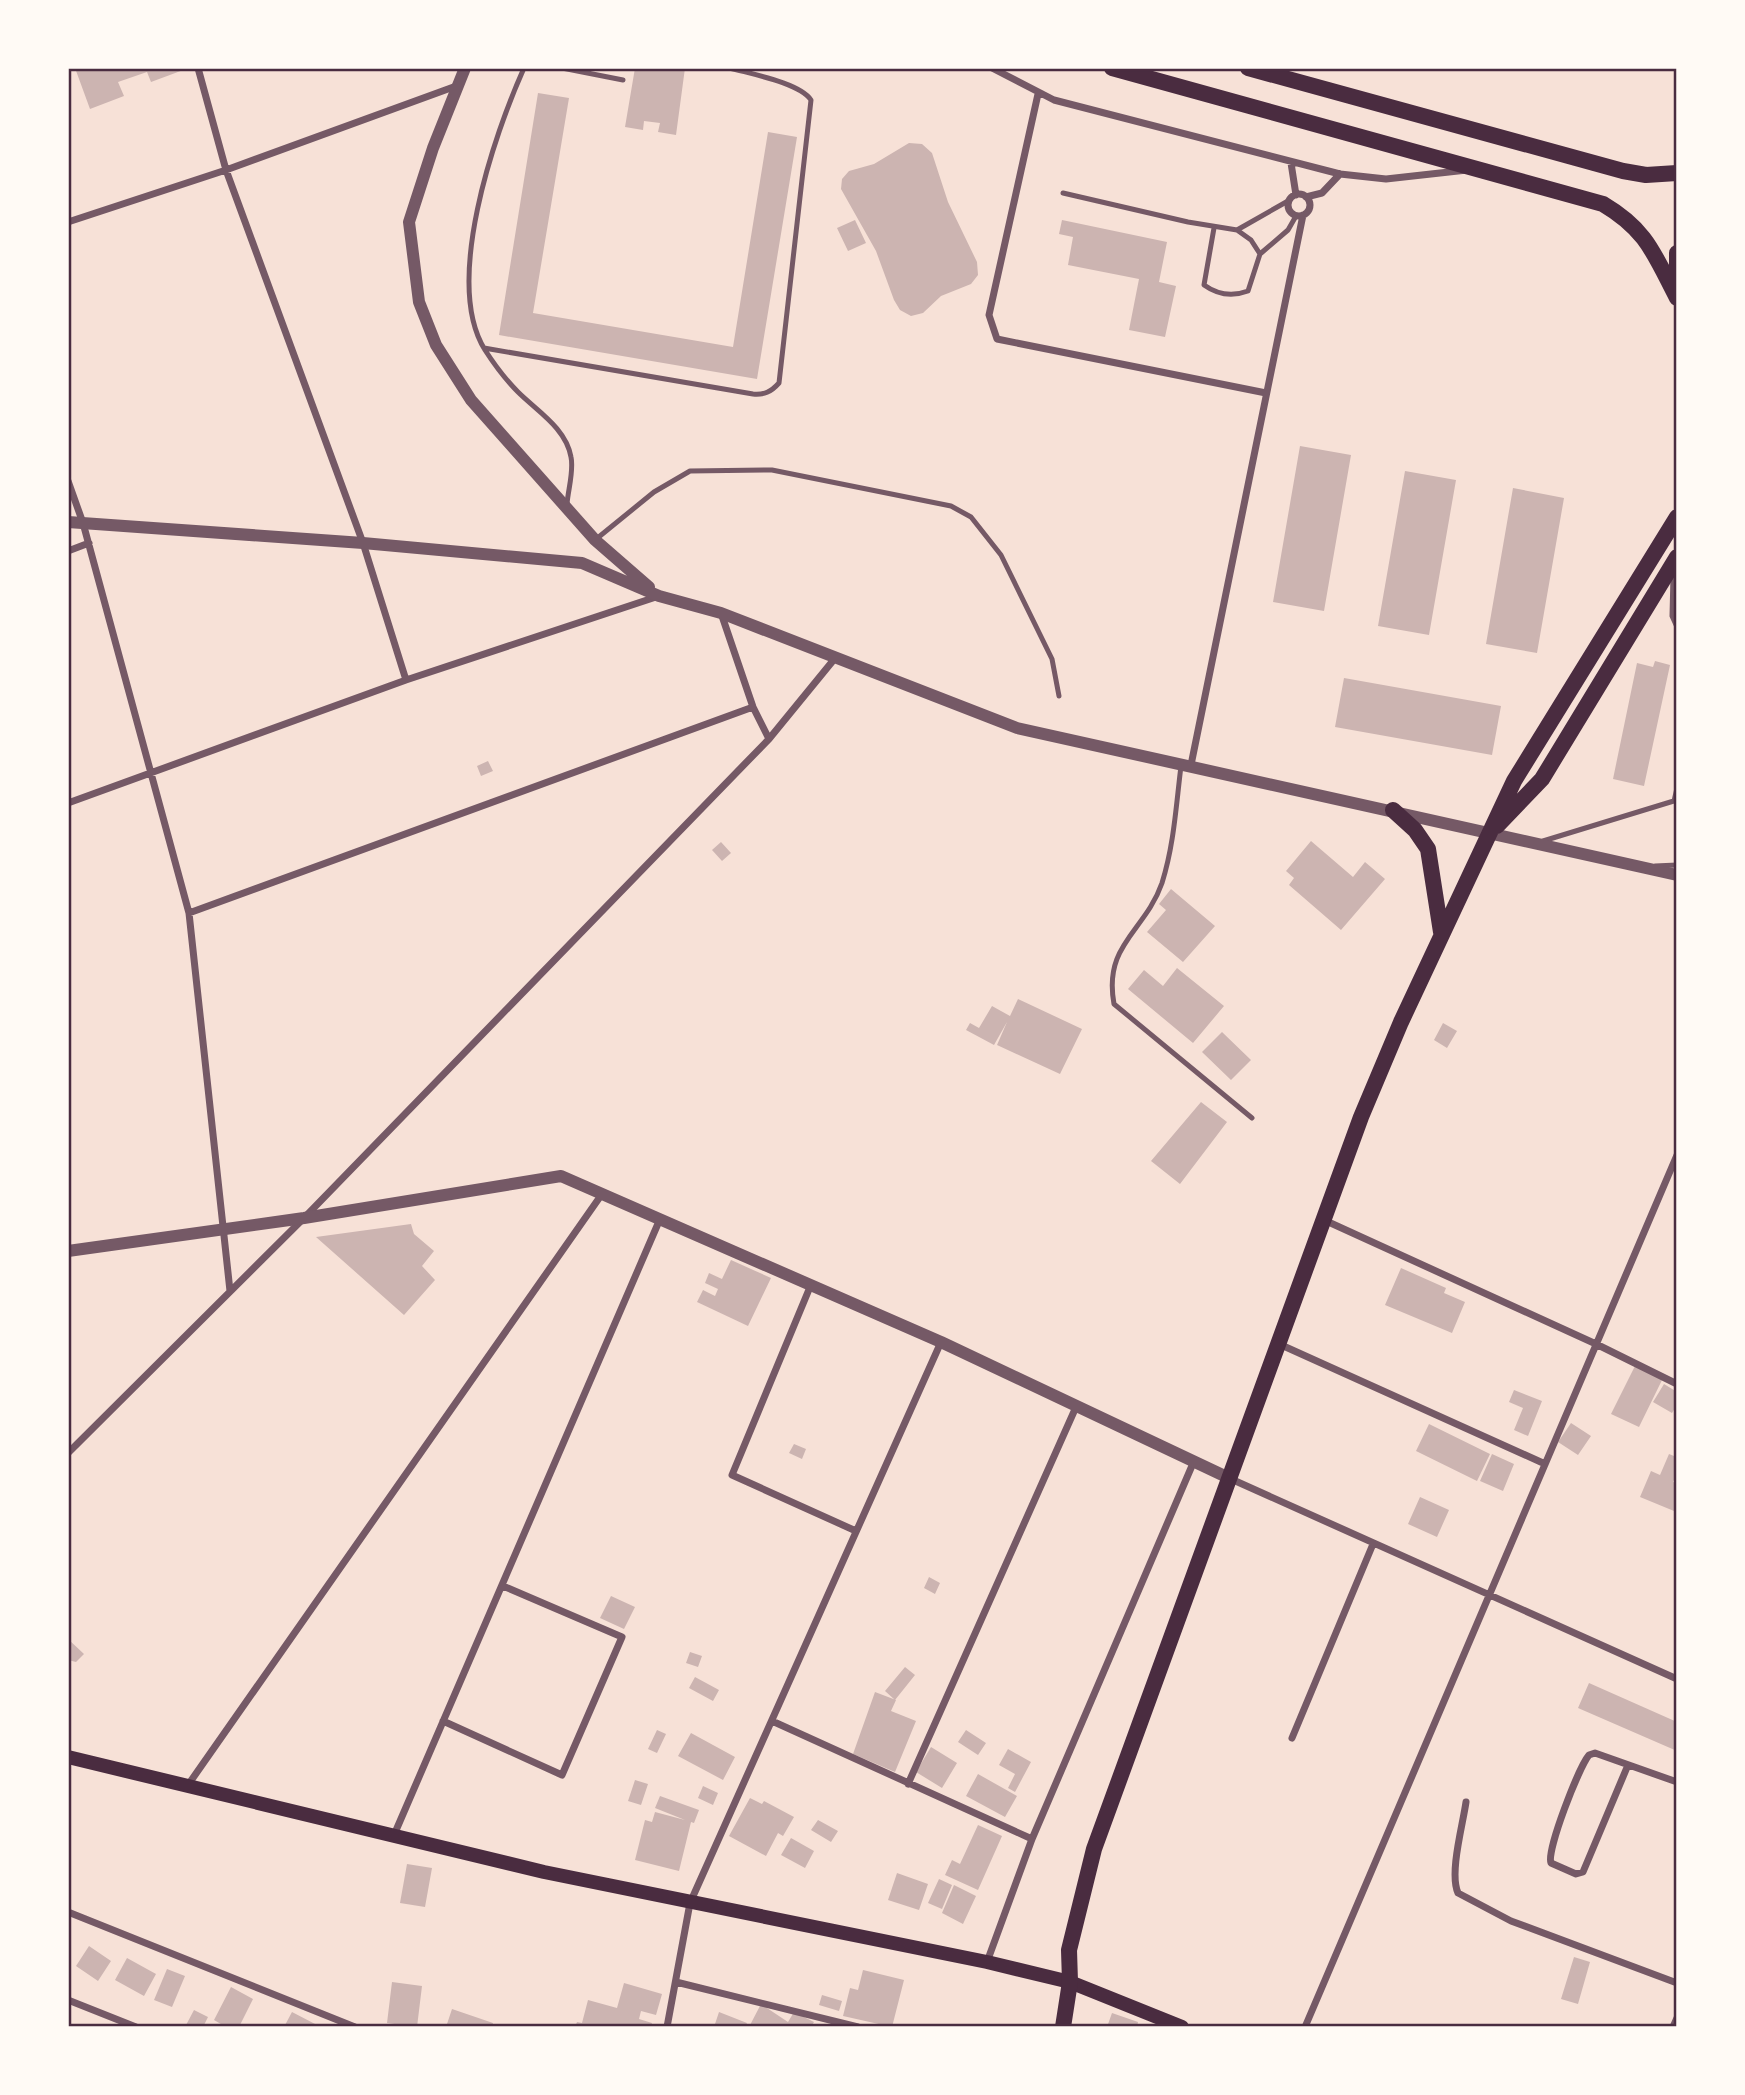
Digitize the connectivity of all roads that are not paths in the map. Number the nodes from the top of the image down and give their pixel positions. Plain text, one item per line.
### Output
1 (198, 68) edge
2 (465, 68) edge
3 (524, 68) edge
4 (562, 68) edge
5 (730, 68) edge
6 (992, 68) edge
7 (1112, 68) edge
8 (1248, 68) edge
9 (623, 80) dead end
10 (459, 85) junction
11 (1038, 94) junction
12 (1291, 163) junction
13 (1481, 169) junction
14 (226, 170) junction
15 (1677, 173) edge
16 (1340, 174) junction
17 (1063, 193) dead end
18 (1296, 195) junction
19 (1306, 197) junction
20 (1288, 201) junction
21 (1300, 216) junction
22 (68, 222) edge
23 (1214, 228) junction
24 (1237, 230) junction
25 (1677, 253) edge
26 (1260, 254) junction
27 (1677, 296) edge
28 (484, 348) junction
29 (1266, 393) junction
30 (68, 481) edge
31 (566, 508) junction
32 (1677, 517) edge
33 (68, 522) edge
34 (83, 523) junction
35 (595, 540) junction
36 (89, 543) junction
37 (363, 543) junction
38 (68, 551) edge
39 (1675, 560) edge
40 (659, 596) junction
41 (721, 613) junction
42 (1677, 627) edge
43 (836, 657) junction
44 (406, 680) junction
45 (1059, 696) dead end
46 (753, 707) junction
47 (769, 740) junction
48 (1186, 764) junction
49 (151, 773) junction
50 (1677, 788) edge
51 (1675, 800) edge
52 (68, 803) edge
53 (1393, 810) junction
54 (1490, 832) junction
55 (1535, 843) junction
56 (1677, 865) edge
57 (1638, 867) junction
58 (1677, 875) edge
59 (189, 913) junction
60 (1441, 932) junction
61 (1252, 1118) dead end
62 (1677, 1155) edge
63 (602, 1194) junction
64 (304, 1218) junction
65 (660, 1219) junction
66 (1324, 1220) junction
67 (224, 1228) junction
68 (68, 1251) edge
69 (810, 1287) junction
70 (230, 1291) junction
71 (941, 1342) junction
72 (1279, 1344) junction
73 (1596, 1344) junction
74 (1677, 1384) edge
75 (1076, 1407) junction
76 (68, 1453) edge
77 (1194, 1460) junction
78 (1544, 1463) junction
79 (1231, 1479) junction
80 (856, 1531) junction
81 (1373, 1544) junction
82 (503, 1586) junction
83 (1490, 1597) junction
84 (1677, 1679) edge
85 (443, 1721) junction
86 (772, 1721) junction
87 (1292, 1738) dead end
88 (68, 1757) edge
89 (1628, 1765) junction
90 (1677, 1782) edge
91 (908, 1784) junction
92 (188, 1785) junction
93 (1466, 1802) dead end
94 (393, 1837) junction
95 (1032, 1839) junction
96 (690, 1903) junction
97 (68, 1912) edge
98 (987, 1962) junction
99 (676, 1982) junction
100 (1070, 1982) junction
101 (1677, 1983) edge
102 (68, 2000) edge
103 (1677, 2018) edge
104 (136, 2027) edge
105 (355, 2027) edge
106 (667, 2027) edge
107 (859, 2027) edge
108 (1063, 2027) edge
109 (1182, 2027) edge
110 (1305, 2027) edge
111 (1673, 2027) edge

1 - 14 street
2 - 10 street
3 - 28 lane
4 - 9 lane
5 - 28 lane
6 - 11 street
7 - 13 main road
8 - 15 main road
10 - 14 street
10 - 31 street
11 - 12 street
11 - 29 street
12 - 16 street
12 - 18 street
13 - 16 street
13 - 27 main road
14 - 22 street
14 - 37 street
16 - 19 street
17 - 23 lane
18 - 19 street
18 - 20 street
19 - 21 street
20 - 21 street
20 - 24 lane
21 - 26 lane
21 - 29 street
23 - 24 lane
23 - 26 lane
24 - 26 lane
25 - 27 main road
28 - 31 lane
29 - 48 street
30 - 34 street
31 - 35 street
32 - 54 main road
33 - 34 street
34 - 36 street
34 - 37 street
35 - 40 street
35 - 45 lane
36 - 38 street
36 - 49 street
37 - 40 street
37 - 44 street
39 - 42 lane
39 - 54 main road
40 - 41 street
40 - 44 street
41 - 43 street
41 - 46 street
43 - 47 street
43 - 48 street
44 - 49 street
46 - 47 street
46 - 59 street
47 - 64 street
48 - 53 street
48 - 61 lane
49 - 52 street
49 - 59 street
50 - 51 lane
51 - 55 lane
53 - 54 street
53 - 60 main road
54 - 55 street
54 - 60 main road
55 - 57 street
56 - 57 lane
57 - 58 street
59 - 67 street
60 - 66 main road
62 - 73 street
63 - 64 street
63 - 65 street
63 - 92 street
64 - 67 street
64 - 70 street
65 - 69 street
65 - 82 street
66 - 72 main road
66 - 73 street
67 - 68 street
67 - 70 street
69 - 71 street
69 - 80 street
70 - 76 street
71 - 75 street
71 - 80 street
72 - 78 street
72 - 79 main road
73 - 74 street
73 - 78 street
75 - 77 street
75 - 91 street
77 - 79 street
77 - 95 street
78 - 83 street
79 - 81 street
79 - 100 main road
80 - 86 street
81 - 83 street
81 - 87 street
82 - 85 street
82 - 85 street
83 - 84 street
83 - 110 street
85 - 94 street
86 - 91 street
86 - 96 street
88 - 92 main road
89 - 89 street
89 - 90 street
91 - 95 street
92 - 94 main road
93 - 101 street
94 - 96 main road
95 - 98 street
96 - 98 main road
96 - 99 street
97 - 105 street
98 - 100 main road
99 - 106 street
99 - 107 street
100 - 108 main road
100 - 109 main road
102 - 104 street
103 - 111 street

